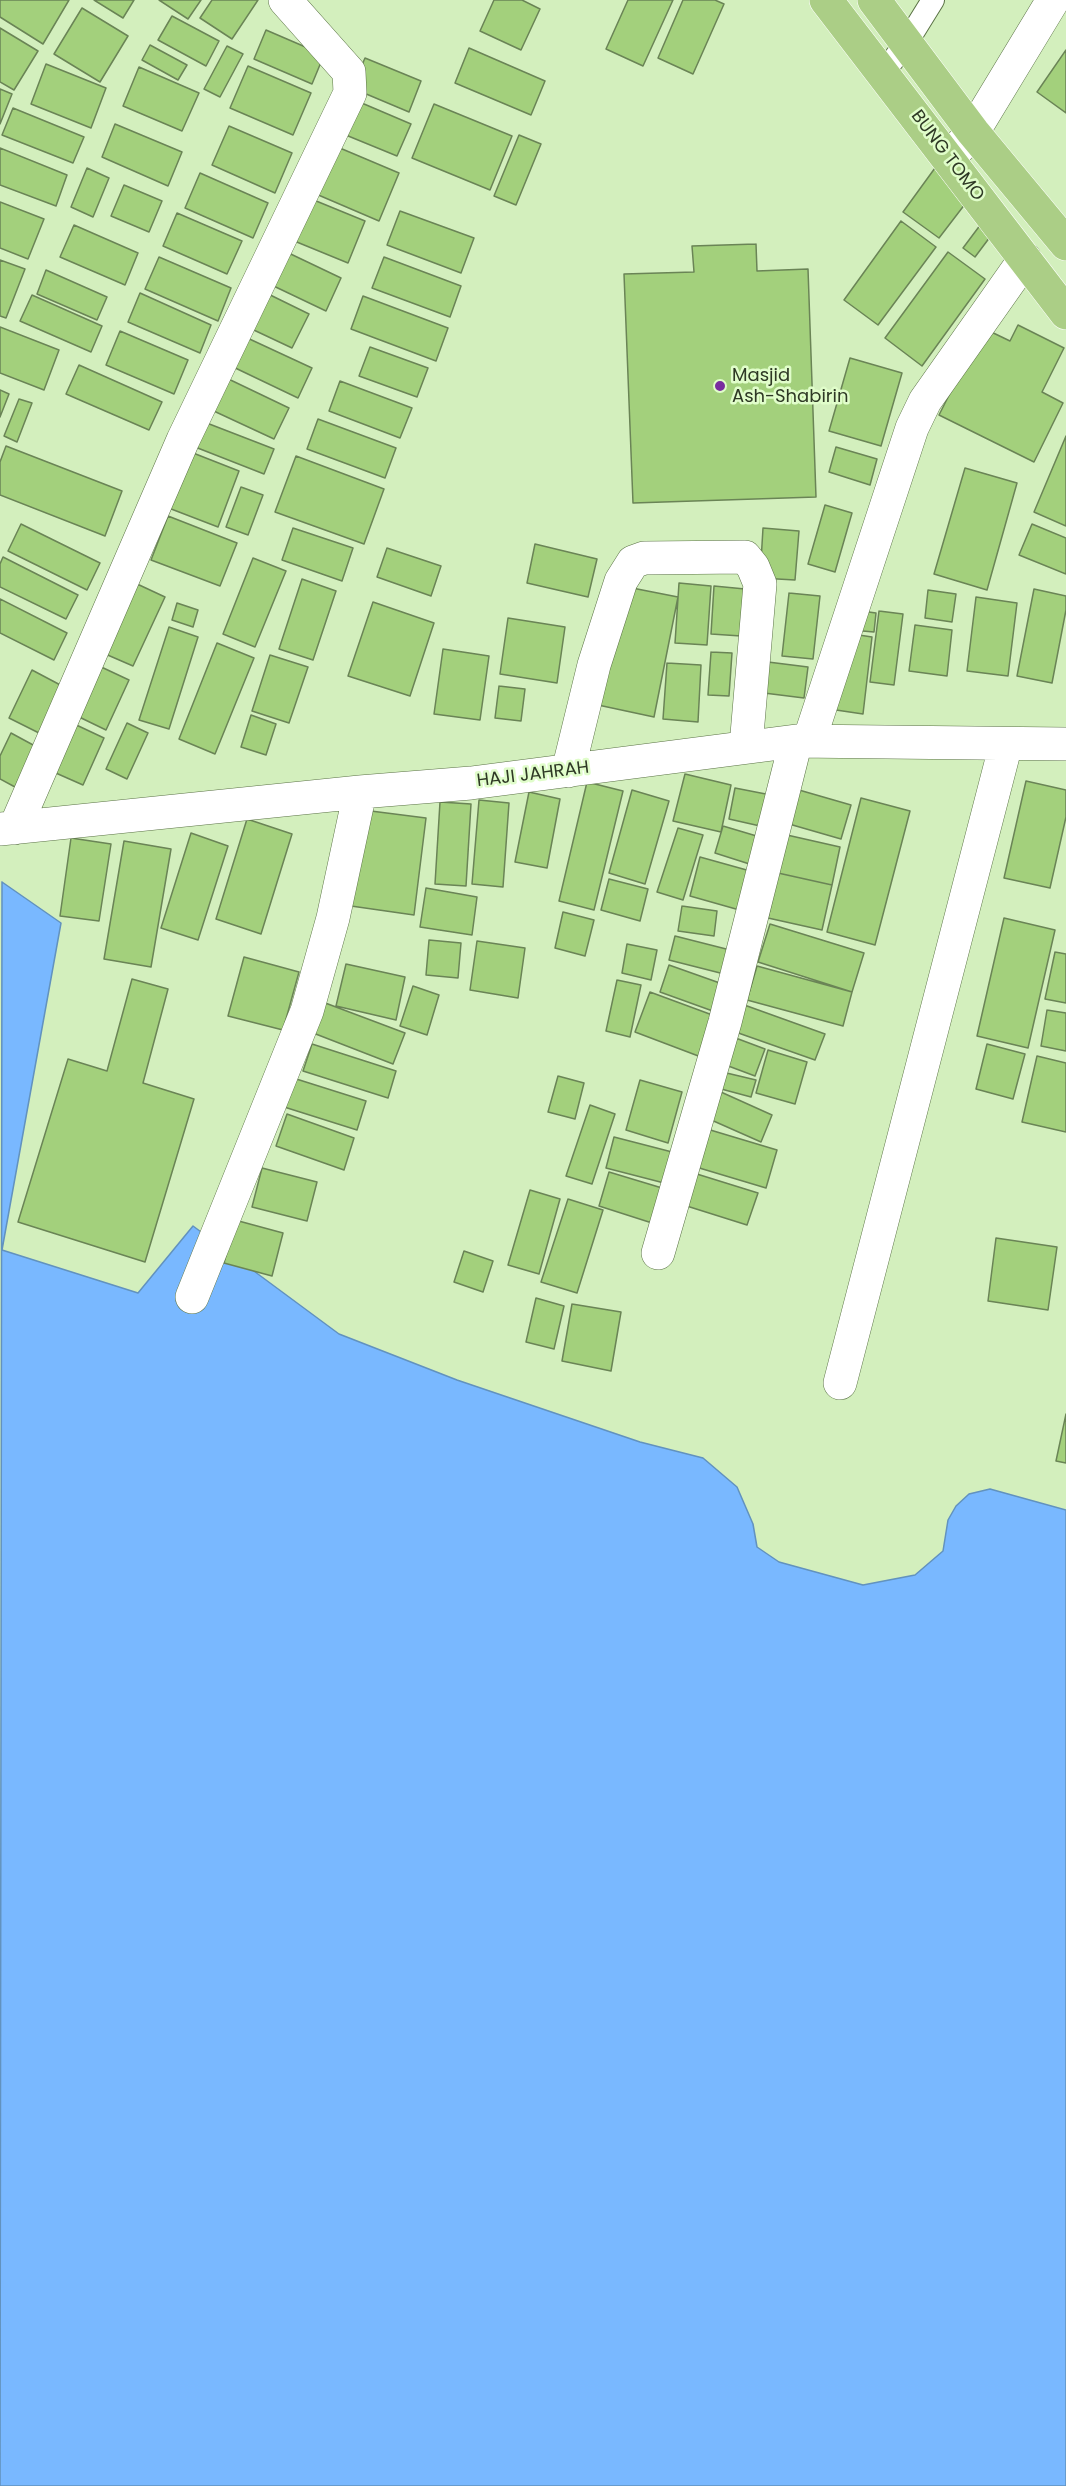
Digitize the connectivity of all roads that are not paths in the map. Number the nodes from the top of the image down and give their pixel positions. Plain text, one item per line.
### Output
1 (285, 0) edge
2 (826, 0) edge
3 (874, 0) edge
4 (933, 0) edge
5 (1053, 0) edge
6 (907, 42) junction
7 (883, 73) junction
8 (973, 132) junction
9 (948, 158) junction
10 (1066, 244) edge
11 (1025, 259) junction
12 (1066, 313) edge
13 (802, 741) junction
14 (1006, 744) junction
15 (1066, 744) edge
16 (746, 747) junction
17 (568, 771) junction
18 (360, 792) junction
19 (8, 829) edge
20 (658, 1253) dead end
21 (192, 1297) dead end
22 (840, 1383) dead end

1 - 19 street
2 - 7 main road, BUNG TOMO
3 - 6 main road, BUNG TOMO
4 - 6 lane
5 - 8 street
6 - 7 lane
6 - 8 main road, BUNG TOMO
7 - 9 main road, BUNG TOMO
8 - 9 street
8 - 10 main road, BUNG TOMO
9 - 11 main road, BUNG TOMO
11 - 12 main road, BUNG TOMO
11 - 13 street
13 - 14 street, HAJI JAHRAH
13 - 16 street, HAJI JAHRAH
13 - 20 street
14 - 15 street, HAJI JAHRAH
14 - 22 street
16 - 17 street, HAJI JAHRAH
16 - 17 street
17 - 18 street, HAJI JAHRAH
18 - 19 street, HAJI JAHRAH
18 - 21 street

